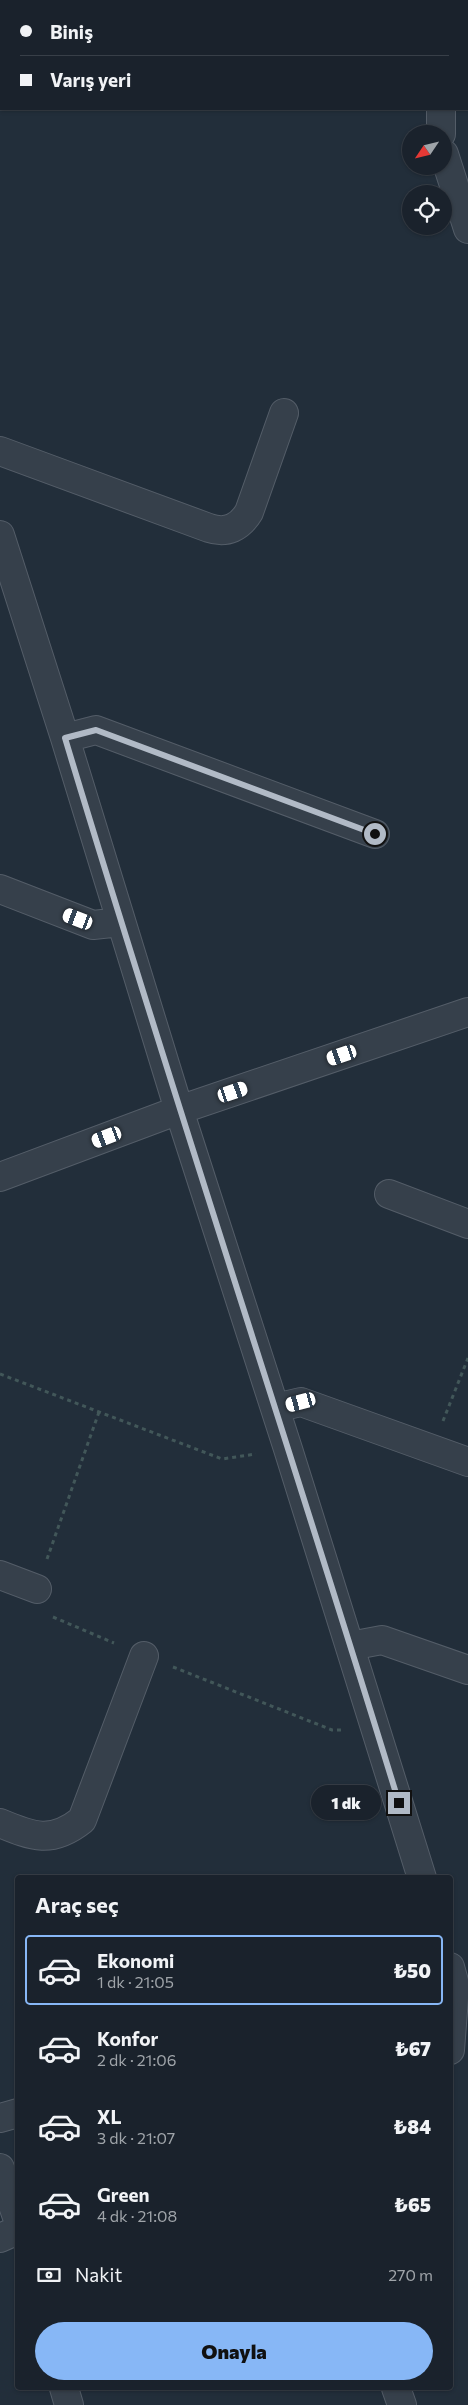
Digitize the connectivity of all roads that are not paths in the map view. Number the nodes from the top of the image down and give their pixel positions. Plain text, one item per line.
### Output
1 (441, 110) edge
2 (442, 125) edge
3 (451, 175) edge
4 (468, 229) edge
5 (284, 413) dead end
6 (0, 451) edge
7 (0, 535) edge
8 (65, 738) junction
9 (375, 834) dead end
10 (0, 889) edge
11 (121, 922) junction
12 (468, 1012) edge
13 (179, 1110) junction
14 (0, 1178) edge
15 (389, 1194) dead end
16 (468, 1224) edge
17 (275, 1408) junction
18 (468, 1462) edge
19 (0, 1575) edge
20 (37, 1589) road end
21 (350, 1646) junction
22 (144, 1656) road end
23 (468, 1670) edge
24 (0, 1823) edge
25 (421, 1875) edge
26 (456, 1979) edge
27 (453, 2014) edge
28 (15, 2114) edge
29 (0, 2118) edge
30 (0, 2168) edge
31 (15, 2211) edge
32 (15, 2231) edge
33 (0, 2238) edge
34 (65, 2390) edge
35 (397, 2390) edge
36 (69, 2405) edge
37 (402, 2405) edge

1 - 2 street
3 - 4 street
5 - 6 street
7 - 8 street
8 - 9 street
8 - 11 street
10 - 11 street
11 - 13 street
12 - 13 street
13 - 14 street
13 - 17 street
15 - 16 street
17 - 18 street
17 - 21 street
19 - 20 street
21 - 23 street
21 - 25 street
22 - 24 street
26 - 27 street
28 - 29 street
30 - 31 street
32 - 33 street
34 - 36 street
35 - 37 street

